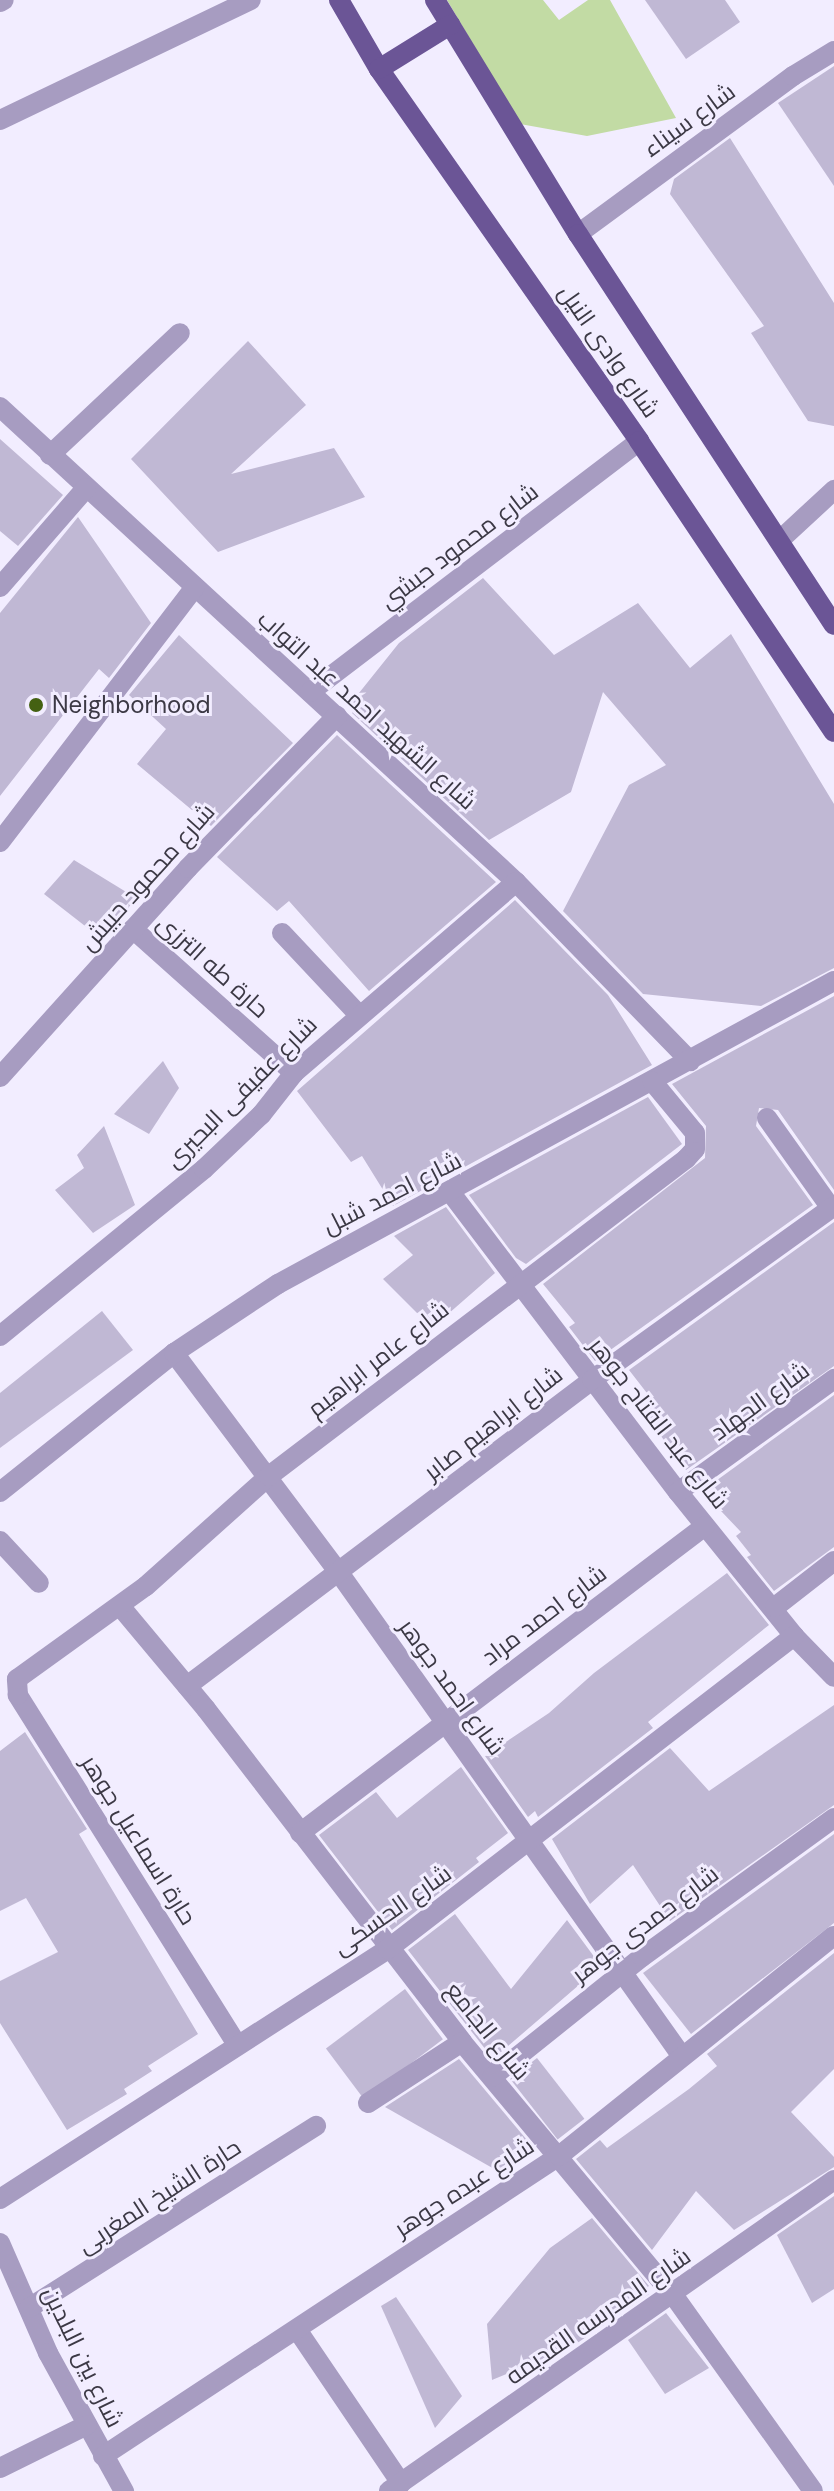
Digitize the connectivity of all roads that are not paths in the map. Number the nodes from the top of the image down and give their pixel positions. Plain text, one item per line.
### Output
1 (251, 0) edge
2 (339, 0) edge
3 (435, 0) edge
4 (450, 25) junction
5 (834, 51) edge
6 (379, 69) junction
7 (0, 120) edge
8 (578, 234) junction
9 (180, 333) dead end
10 (0, 407) edge
11 (639, 441) junction
12 (50, 455) junction
13 (86, 488) junction
14 (834, 490) edge
15 (780, 540) junction
16 (0, 587) edge
17 (195, 587) junction
18 (834, 625) edge
19 (310, 692) junction
20 (337, 716) junction
21 (834, 732) edge
22 (0, 842) edge
23 (516, 882) junction
24 (133, 929) junction
25 (282, 933) dead end
26 (834, 981) edge
27 (358, 1014) junction
28 (690, 1061) junction
29 (294, 1073) junction
30 (0, 1077) edge
31 (652, 1081) junction
32 (767, 1118) dead end
33 (451, 1193) junction
34 (832, 1207) edge
35 (519, 1282) junction
36 (0, 1336) edge
37 (174, 1353) junction
38 (834, 1379) edge
39 (592, 1380) junction
40 (269, 1476) junction
41 (0, 1492) edge
42 (678, 1492) junction
43 (705, 1526) junction
44 (0, 1541) edge
45 (834, 1561) edge
46 (340, 1574) junction
47 (39, 1583) dead end
48 (120, 1606) junction
49 (775, 1607) junction
50 (794, 1636) junction
51 (31, 1665) joint
52 (834, 1677) edge
53 (187, 1686) junction
54 (444, 1722) junction
55 (834, 1818) edge
56 (300, 1833) junction
57 (532, 1841) junction
58 (834, 1936) edge
59 (388, 1949) junction
60 (624, 1971) junction
61 (462, 2042) junction
62 (236, 2043) junction
63 (681, 2055) junction
64 (492, 2077) junction
65 (368, 2103) dead end
66 (316, 2126) dead end
67 (559, 2156) junction
68 (834, 2180) edge
69 (0, 2199) edge
70 (0, 2243) edge
71 (674, 2296) junction
72 (29, 2308) junction
73 (298, 2331) junction
74 (87, 2425) junction
75 (103, 2456) junction
76 (0, 2468) edge
77 (395, 2487) edge
78 (124, 2491) edge
79 (813, 2491) edge

1 - 7 street
2 - 6 main road, شارع وادى النيل
3 - 4 main road, شارع وادى النيل
4 - 6 main road
4 - 8 main road, شارع وادى النيل
5 - 8 street, شارع سيناء
6 - 11 main road, شارع وادى النيل
8 - 15 main road, شارع وادى النيل
9 - 12 street
10 - 12 street, شارع الشهيد احمد عبد التواب
11 - 19 street, شارع محمود حبشي
11 - 21 main road, شارع وادى النيل
12 - 13 street, شارع الشهيد احمد عبد التواب
13 - 16 street
13 - 17 street, شارع الشهيد احمد عبد التواب
14 - 15 street
15 - 18 main road, شارع وادى النيل
17 - 19 street, شارع الشهيد احمد عبد التواب
17 - 22 street
19 - 20 street, شارع الشهيد احمد عبد التواب
20 - 23 street, شارع الشهيد احمد عبد التواب
20 - 24 street, شارع محمود حبيش
23 - 27 street, شارع عفيفى البحيرى
23 - 28 street, شارع الشهيد احمد عبد التواب
24 - 29 street, حارة طه الترزى
24 - 30 street, شارع محمود حبيش
25 - 27 street
26 - 28 street, شارع احمد شبل
27 - 29 street, شارع عفيفى البحيرى
28 - 31 street, شارع احمد شبل
29 - 36 street, شارع عفيفى البحيرى
31 - 33 street, شارع احمد شبل
31 - 35 street, شارع عامر ابراهيم
32 - 34 street
33 - 35 street, شارع عبد الفتاح جوهر
33 - 37 street, شارع احمد شبل
34 - 39 street, شارع ابراهيم صابر
35 - 39 street, شارع عبد الفتاح جوهر
35 - 40 street, شارع عامر ابراهيم
37 - 40 street, شارع احمد جوهر
37 - 41 street, شارع احمد شبل
38 - 42 street, شارع الجهاد
39 - 42 street, شارع عبد الفتاح جوهر
39 - 46 street, شارع ابراهيم صابر
40 - 46 street, شارع احمد جوهر
40 - 48 street, شارع عامر ابراهيم
42 - 43 street, شارع عبد الفتاح جوهر
43 - 49 street, شارع عبد الفتاح جوهر
43 - 54 street, شارع احمد مراد
44 - 47 street
45 - 49 street
46 - 53 street, شارع ابراهيم صابر
46 - 54 street, شارع احمد جوهر
48 - 51 street, شارع عامر ابراهيم
48 - 53 street, شارع الجامع
49 - 50 street, شارع عبد الفتاح جوهر
50 - 52 street, شارع عبد الفتاح جوهر
50 - 57 street, شارع الحسكى
51 - 62 street, حارة اسماعيل جوهر
53 - 56 street, شارع الجامع
54 - 56 street, شارع احمد مراد
54 - 57 street, شارع احمد جوهر
55 - 60 street, شارع حمدى جوهر
56 - 59 street, شارع الجامع
57 - 59 street, شارع الحسكى
57 - 60 street, شارع احمد جوهر
58 - 63 street, شارع عبده جوهر
59 - 61 street, شارع الجامع
59 - 62 street, شارع الحسكى
60 - 63 street, شارع احمد جوهر
60 - 64 street, شارع حمدى جوهر
61 - 64 street, شارع الجامع
61 - 65 street
62 - 69 street, شارع الحسكى
63 - 67 street, شارع عبده جوهر
64 - 67 street, شارع الجامع
66 - 72 street, حارة الشيخ المغربى
67 - 71 street, شارع الجامع
67 - 73 street, شارع عبده جوهر
68 - 71 street, شارع المدرسه القديمه
70 - 72 street, شارع بين البلدين
71 - 77 street, شارع المدرسه القديمه
71 - 79 street, شارع الجامع
72 - 74 street, شارع بين البلدين
73 - 75 street, شارع عبده جوهر
73 - 77 street
74 - 75 street, شارع بين البلدين
74 - 76 street
75 - 78 street, شارع بين البلدين

